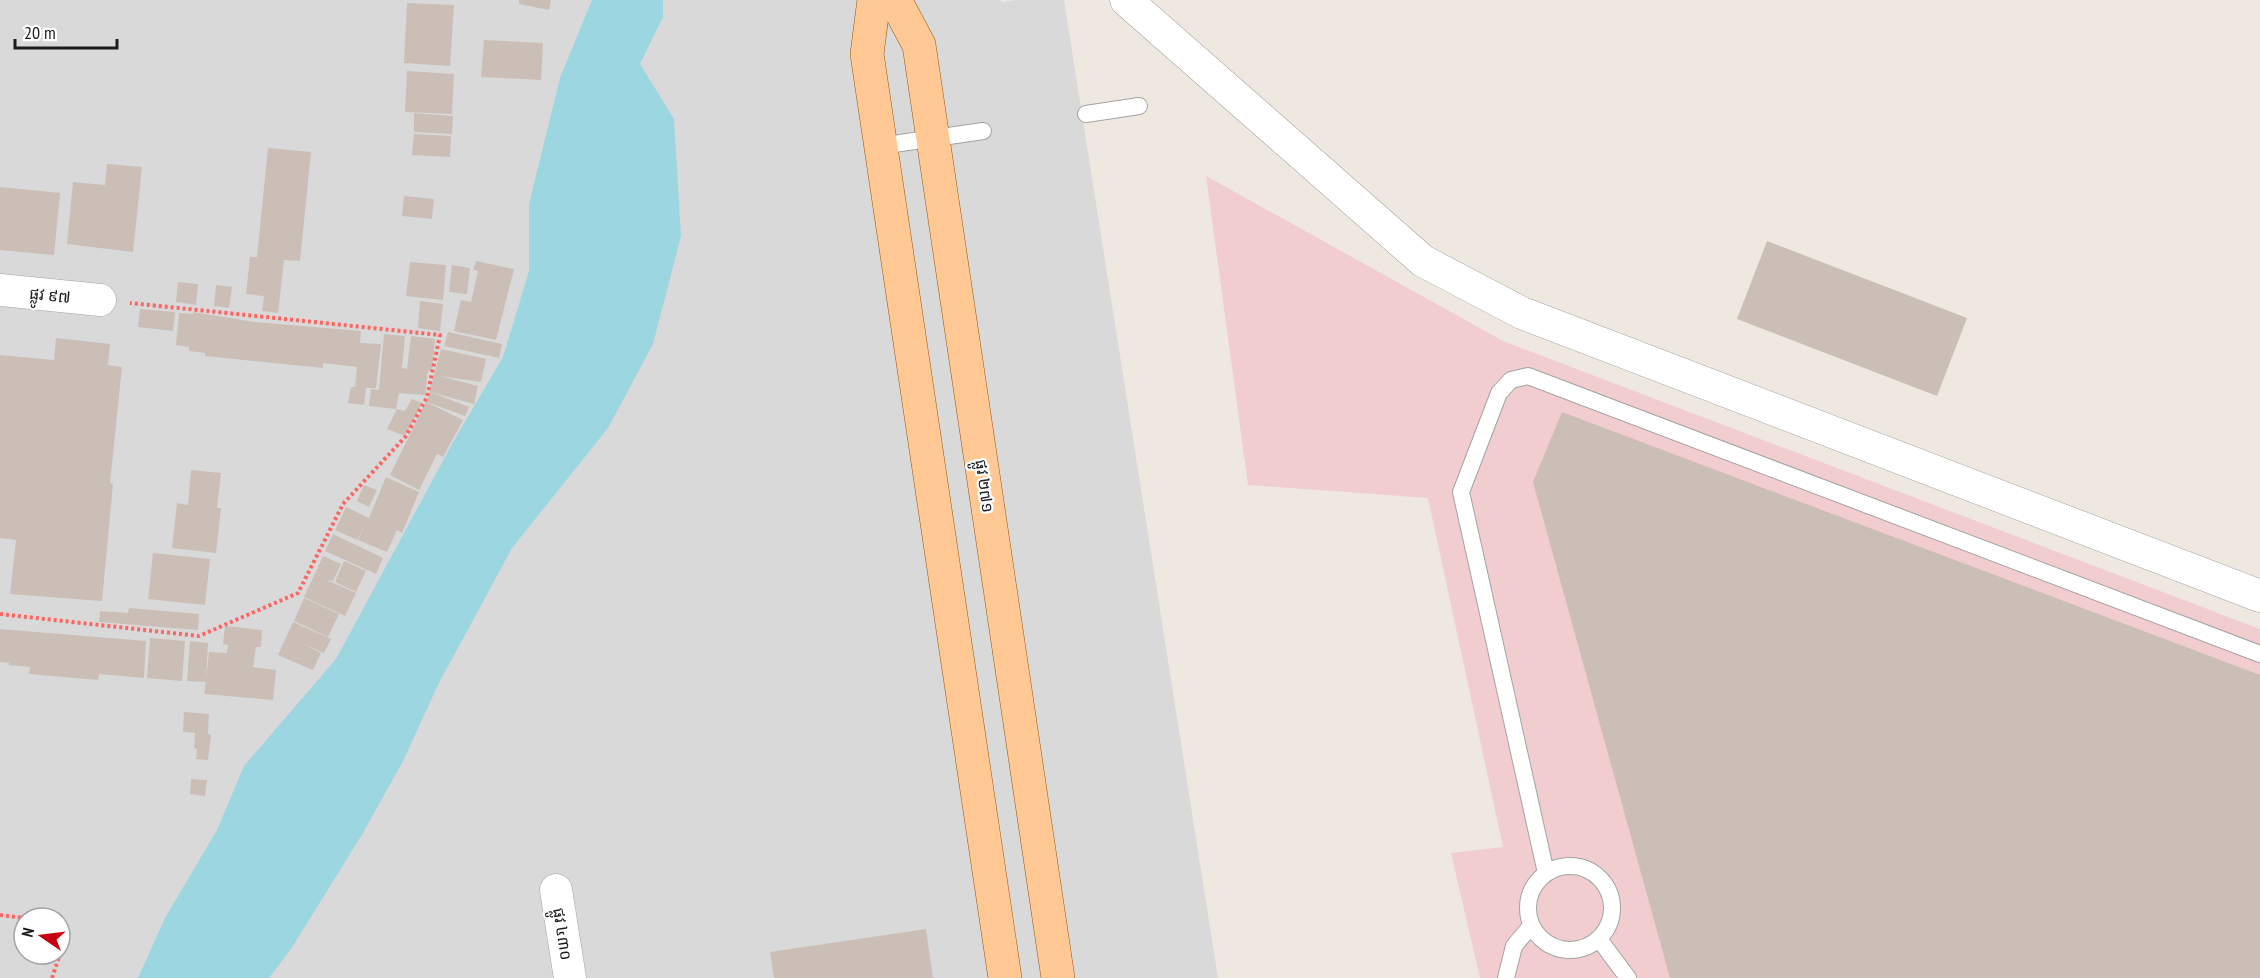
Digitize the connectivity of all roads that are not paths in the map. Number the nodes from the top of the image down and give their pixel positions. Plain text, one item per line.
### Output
1 (874, 0) edge
2 (895, 0) edge
3 (1126, 0) edge
4 (1139, 106) dead end
5 (1086, 114) dead end
6 (983, 131) dead end
7 (933, 137) junction
8 (880, 146) junction
9 (0, 290) edge
10 (100, 300) road end
11 (2260, 596) edge
12 (2260, 654) edge
13 (1546, 873) junction
14 (556, 890) dead end
15 (1531, 926) junction
16 (1599, 939) junction
17 (570, 978) edge
18 (1005, 978) edge
19 (1059, 978) edge
20 (1506, 978) edge
21 (1628, 978) edge

1 - 8 main road
2 - 7 main road, ផ្លូវ ២៧១
3 - 11 street
4 - 5 lane
6 - 7 lane
7 - 8 lane
7 - 19 main road, ផ្លូវ ២៧១
8 - 18 main road
9 - 10 street, ផ្លូវ ៩៧
12 - 13 lane
13 - 15 lane
13 - 16 lane
14 - 17 street, ផ្លូវ ៤៣០
15 - 16 lane
15 - 20 lane
16 - 21 lane

